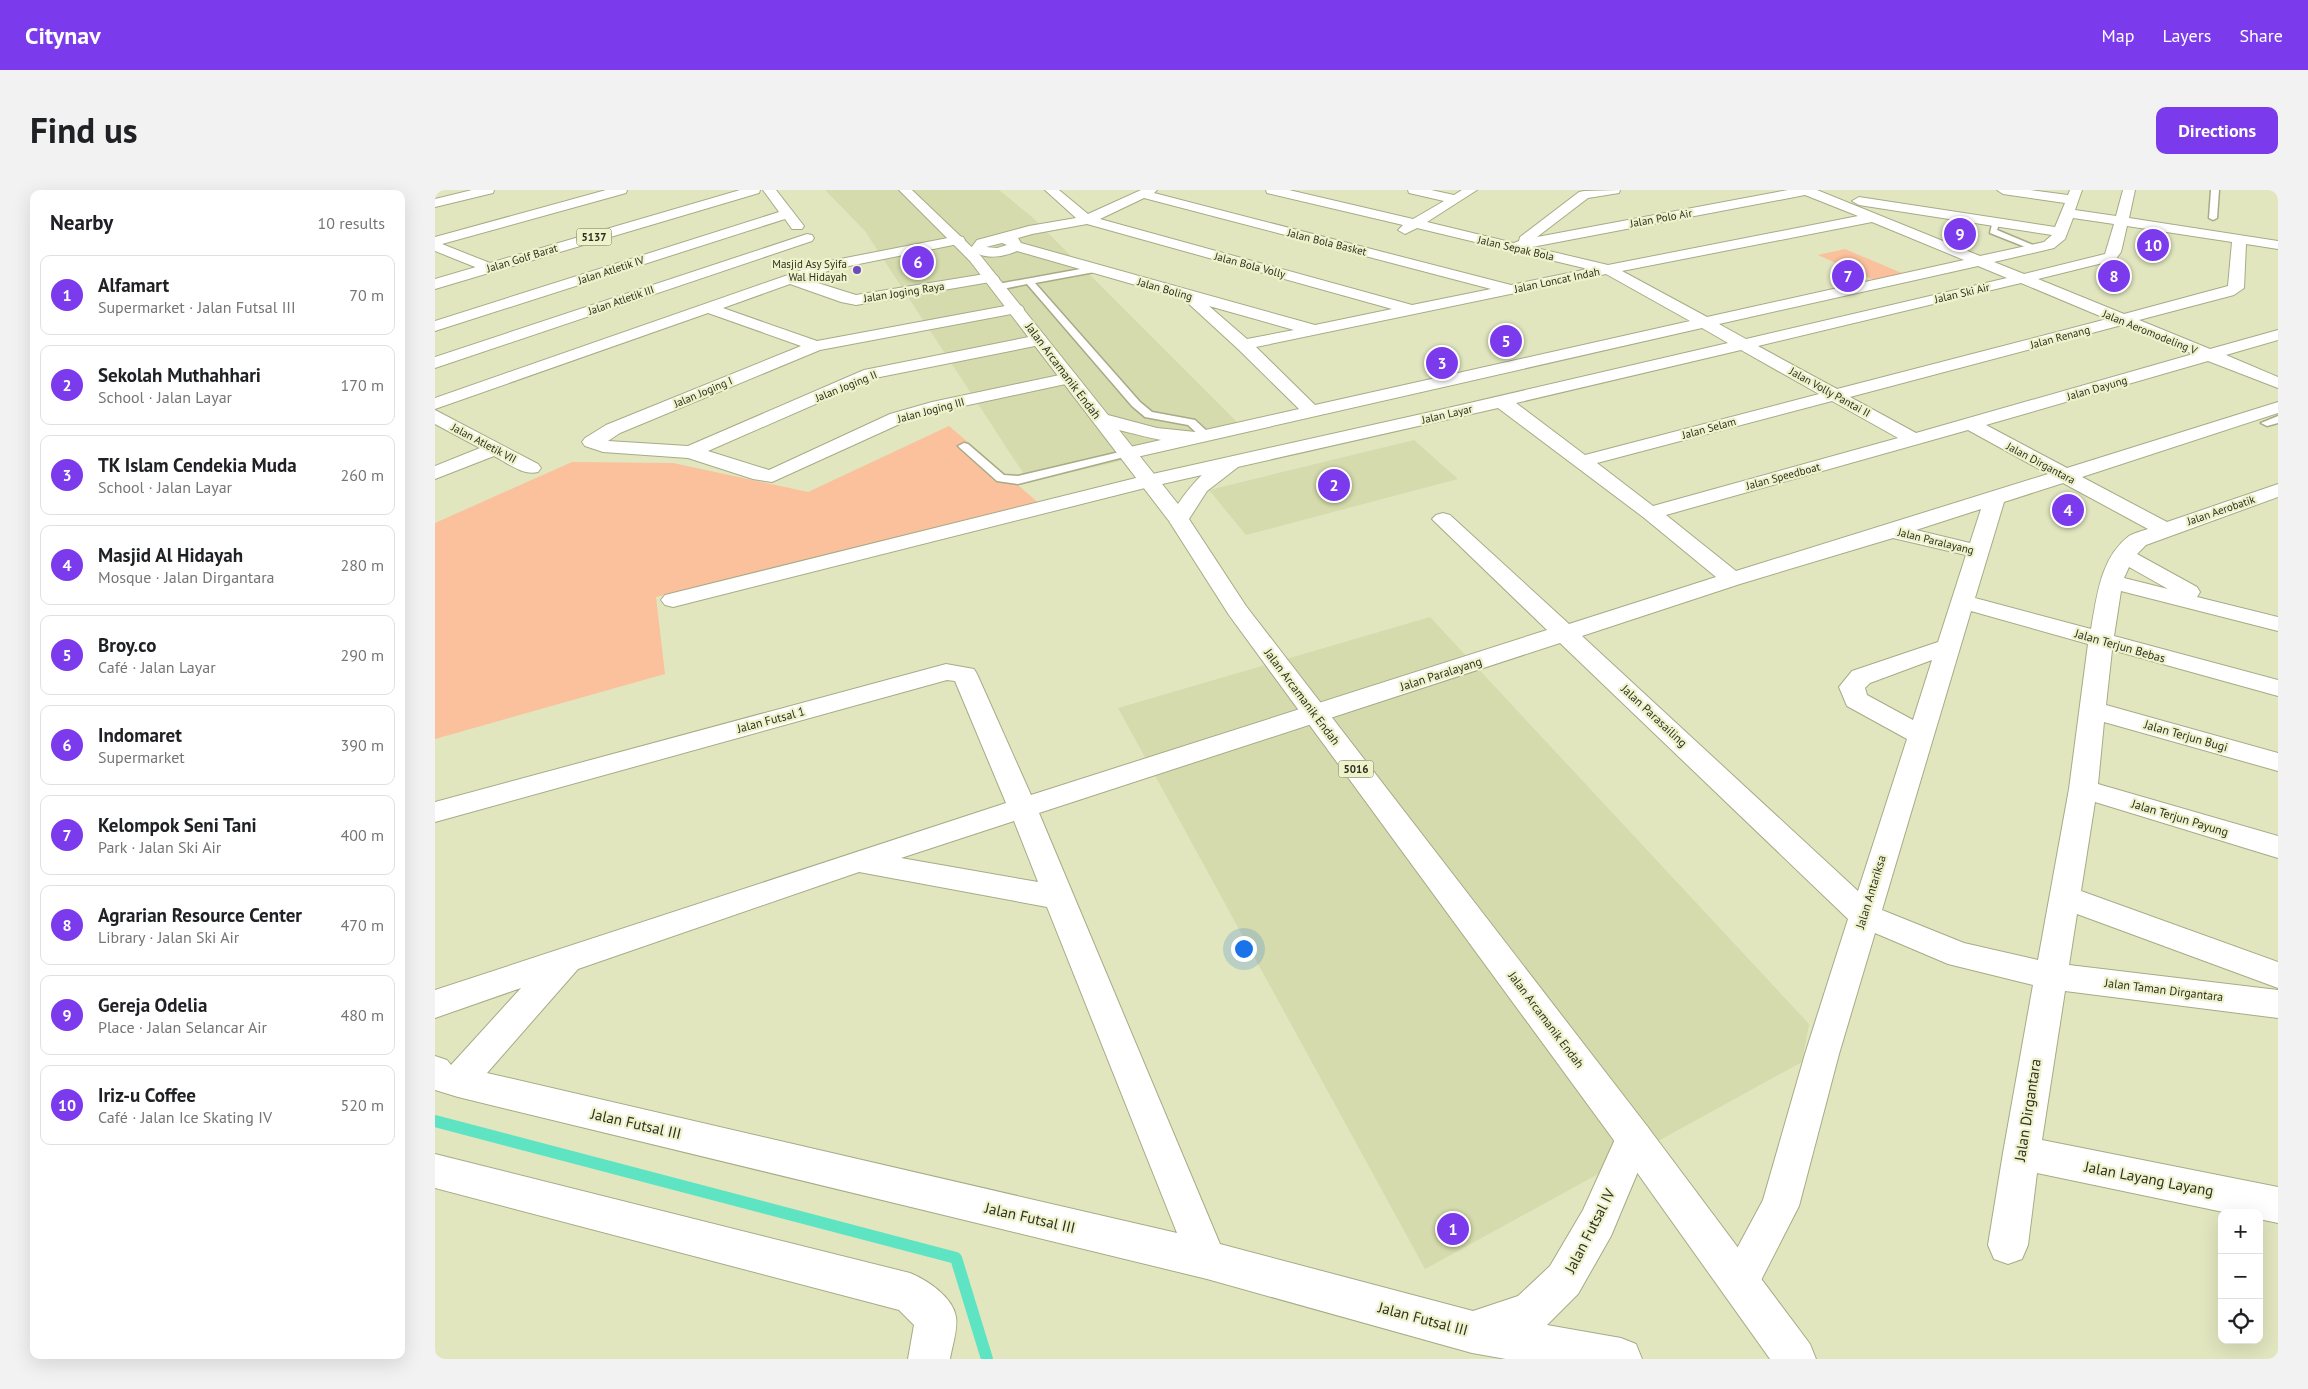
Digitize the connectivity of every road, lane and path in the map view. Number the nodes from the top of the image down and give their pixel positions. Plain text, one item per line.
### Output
1 (488, 190) edge
2 (621, 190) edge
3 (754, 190) edge
4 (769, 190) edge
5 (905, 190) edge
6 (1272, 190) edge
7 (1414, 190) edge
8 (1471, 190) edge
9 (1614, 190) edge
10 (2003, 190) edge
11 (2129, 190) edge
12 (2215, 190) edge
13 (1057, 191) edge
14 (1147, 192) edge
15 (1569, 192) dead end
16 (1812, 192) edge
17 (1584, 195) junction
18 (1454, 199) junction
19 (2072, 201) edge
20 (435, 203) edge
21 (1565, 210) junction
22 (787, 214) junction
23 (1871, 218) junction
24 (2213, 218) dead end
25 (1082, 221) junction
26 (1996, 222) junction
27 (2121, 222) junction
28 (1415, 225) junction
29 (1605, 229) junction
30 (2060, 232) junction
31 (807, 238) junction
32 (2239, 239) junction
33 (435, 241) edge
34 (2278, 244) edge
35 (435, 246) edge
36 (1517, 246) junction
37 (2036, 248) junction
38 (1364, 251) junction
39 (987, 254) junction
40 (1979, 261) junction
41 (830, 265) junction
42 (490, 268) junction
43 (1097, 269) junction
44 (1608, 269) junction
45 (789, 279) junction
46 (2023, 279) junction
47 (1029, 281) junction
48 (435, 284) edge
49 (1513, 290) junction
50 (1190, 297) junction
51 (708, 308) junction
52 (1016, 309) junction
53 (1413, 310) junction
54 (2123, 321) junction
55 (1707, 323) junction
56 (435, 326) edge
57 (1316, 330) junction
58 (2278, 334) edge
59 (1039, 340) junction
60 (1244, 345) junction
61 (1745, 345) junction
62 (816, 346) junction
63 (2209, 355) junction
64 (435, 363) edge
65 (1069, 378) junction
66 (2278, 383) edge
67 (1835, 394) junction
68 (1501, 401) junction
69 (1312, 412) junction
70 (436, 414) edge
71 (2270, 418) edge
72 (1100, 419) junction
73 (1970, 424) junction
74 (1201, 436) junction
75 (1915, 440) junction
76 (964, 446) dead end
77 (495, 449) junction
78 (690, 452) junction
79 (1129, 453) junction
80 (1583, 461) junction
81 (1231, 463) junction
82 (531, 468) dead end
83 (435, 472) edge
84 (2064, 476) junction
85 (1148, 481) junction
86 (2278, 490) edge
87 (1995, 498) junction
88 (1650, 513) junction
89 (1178, 519) junction
90 (1443, 519) dead end
91 (2165, 530) junction
92 (1892, 531) junction
93 (1979, 552) junction
94 (2123, 555) junction
95 (1732, 579) junction
96 (2111, 582) junction
97 (673, 600) dead end
98 (1963, 602) junction
99 (2278, 602) edge
100 (2221, 610) junction
101 (2243, 615) junction
102 (2278, 624) edge
103 (1566, 634) junction
104 (2101, 640) junction
105 (1949, 646) junction
106 (2278, 688) edge
107 (2093, 710) junction
108 (1316, 714) junction
109 (1920, 735) junction
110 (2278, 762) edge
111 (2083, 788) junction
112 (1023, 809) junction
113 (435, 812) edge
114 (2278, 847) edge
115 (858, 861) junction
116 (1058, 897) junction
117 (2064, 897) junction
118 (1864, 915) junction
119 (568, 958) junction
120 (2278, 975) edge
121 (2051, 976) junction
122 (435, 1004) edge
123 (2278, 1004) edge
124 (444, 1076) edge
125 (1634, 1138) junction
126 (2021, 1153) junction
127 (435, 1171) edge
128 (2278, 1205) edge
129 (2008, 1245) dead end
130 (1207, 1260) junction
131 (1739, 1282) junction
132 (1472, 1332) junction
133 (929, 1359) edge
134 (1621, 1359) edge
135 (1795, 1359) edge

1 - 20 street
2 - 33 street
3 - 42 street, Jalan Golf Barat / 5137
4 - 22 street
5 - 39 street, Jalan Arcamanik Endah / 5016
6 - 28 street, Jalan Sepak Bola
7 - 18 street
8 - 18 street
9 - 17 street
10 - 19 street
11 - 27 street, Jalan Ski Air
12 - 24 lane
13 - 25 street
14 - 25 street
14 - 38 street, Jalan Bola Basket
15 - 17 street
16 - 23 street, Jalan Aeromodeling V
16 - 26 street
16 - 29 street, Jalan Polo Air
17 - 21 street
18 - 28 street
19 - 27 street
19 - 30 street
21 - 29 street
21 - 36 street
22 - 31 street
22 - 56 street, Jalan Atletik IV
23 - 40 street, Jalan Aeromodeling V
23 - 44 street, Jalan Loncat Indah
25 - 39 street
25 - 53 street, Jalan Bola Volly
26 - 30 street
26 - 37 lane
27 - 32 street
27 - 46 street, Jalan Ski Air
28 - 36 street, Jalan Sepak Bola
28 - 38 street
29 - 36 street, Jalan Polo Air
30 - 37 street
31 - 41 street
31 - 64 street, Jalan Atletik III
32 - 34 street
32 - 54 street, Jalan Renang
35 - 42 street
36 - 44 street, Jalan Sepak Bola
37 - 40 street
38 - 49 street, Jalan Bola Basket
39 - 41 street
39 - 43 street, Jalan Boling
39 - 45 street, Jalan Joging Raya
39 - 47 lane
39 - 52 street, Jalan Arcamanik Endah / 5016
40 - 46 street, Jalan Aeromodeling V
40 - 55 street
41 - 45 street
42 - 48 street, Jalan Golf Barat / 5137
43 - 47 lane
43 - 50 street, Jalan Boling
44 - 49 street, Jalan Loncat Indah
44 - 55 street, Jalan Sepak Bola
45 - 51 street
46 - 54 street, Jalan Aeromodeling V
46 - 61 street, Jalan Ski Air
47 - 74 lane
49 - 53 street, Jalan Loncat Indah
50 - 57 street, Jalan Boling
50 - 60 street
51 - 62 street, Jalan Joging I
51 - 70 street
52 - 59 street, Jalan Arcamanik Endah / 5016
52 - 62 street, Jalan Joging I
53 - 57 street, Jalan Loncat Indah
54 - 63 street, Jalan Aeromodeling V
54 - 67 street, Jalan Renang
55 - 61 street, Jalan Sepak Bola
55 - 69 street
57 - 60 street, Jalan Loncat Indah
58 - 63 street, Jalan Dayung
59 - 65 street, Jalan Arcamanik Endah / 5016
59 - 78 street, Jalan Joging II
60 - 69 street
61 - 67 street, Jalan Volly Pantai II
61 - 68 street, Jalan Layar
62 - 78 street, Jalan Joging I
63 - 66 street, Jalan Aeromodeling V
63 - 73 street, Jalan Dayung
65 - 72 street, Jalan Arcamanik Endah / 5016
65 - 78 street, Jalan Joging III
67 - 75 street, Jalan Volly Pantai II
67 - 80 street, Jalan Selam
68 - 80 street
68 - 81 street, Jalan Layar
69 - 74 street
70 - 77 street, Jalan Atletik VII
71 - 84 street, Jalan Paralayang
72 - 74 street
72 - 79 street, Jalan Arcamanik Endah / 5016
73 - 75 street, Jalan Dayung
73 - 84 street, Jalan Dirgantara
74 - 79 street
75 - 88 street, Jalan Speedboat
76 - 79 lane
77 - 82 street, Jalan Atletik VII
77 - 83 street
79 - 85 street, Jalan Arcamanik Endah / 5016
80 - 88 street
81 - 85 street, Jalan Layar
81 - 89 street
84 - 87 street, Jalan Paralayang
84 - 91 street, Jalan Dirgantara
85 - 89 street, Jalan Arcamanik Endah / 5016
85 - 97 street, Jalan Layar
86 - 91 street, Jalan Aerobatik
87 - 92 street, Jalan Paralayang
87 - 93 street, Jalan Antariksa
88 - 95 street
89 - 108 street, Jalan Arcamanik Endah / 5016
90 - 103 street, Jalan Parasailing
91 - 94 street, Jalan Aerobatik
92 - 93 street, Jalan Paralayang
92 - 95 street, Jalan Paralayang
93 - 98 street, Jalan Antariksa
94 - 96 street, Jalan Dirgantara
94 - 100 street
95 - 103 street, Jalan Paralayang
96 - 100 street
96 - 104 street, Jalan Dirgantara
98 - 104 street, Jalan Terjun Bebas
98 - 105 street, Jalan Antariksa
99 - 101 street
100 - 101 street
101 - 102 street
103 - 108 street, Jalan Paralayang
103 - 118 street, Jalan Parasailing
104 - 106 street, Jalan Terjun Bebas
104 - 107 street, Jalan Dirgantara
105 - 109 street, Jalan Antariksa
105 - 109 street
107 - 110 street, Jalan Terjun Bugi
107 - 111 street, Jalan Dirgantara
108 - 112 street, Jalan Paralayang
108 - 125 street, Jalan Arcamanik Endah / 5016
109 - 118 street, Jalan Antariksa
111 - 114 street, Jalan Terjun Payung
111 - 117 street, Jalan Dirgantara
112 - 113 street, Jalan Futsal 1
112 - 115 street, Jalan Paralayang
112 - 116 street
115 - 116 street
115 - 119 street, Jalan Paralayang
116 - 130 street
117 - 120 street
117 - 121 street, Jalan Dirgantara
118 - 121 street, Jalan Taman Dirgantara
118 - 131 street, Jalan Antariksa
119 - 122 street, Jalan Paralayang
119 - 124 street
121 - 123 street, Jalan Taman Dirgantara
121 - 126 street, Jalan Dirgantara
124 - 130 street, Jalan Futsal III
125 - 131 street, Jalan Arcamanik Endah / 5016
125 - 132 street, Jalan Futsal IV
126 - 128 street, Jalan Layang Layang
126 - 129 street, Jalan Dirgantara
127 - 133 street
130 - 132 street, Jalan Futsal III
131 - 135 street, Jalan Arcamanik Endah / 5016
132 - 134 street, Jalan Futsal III

